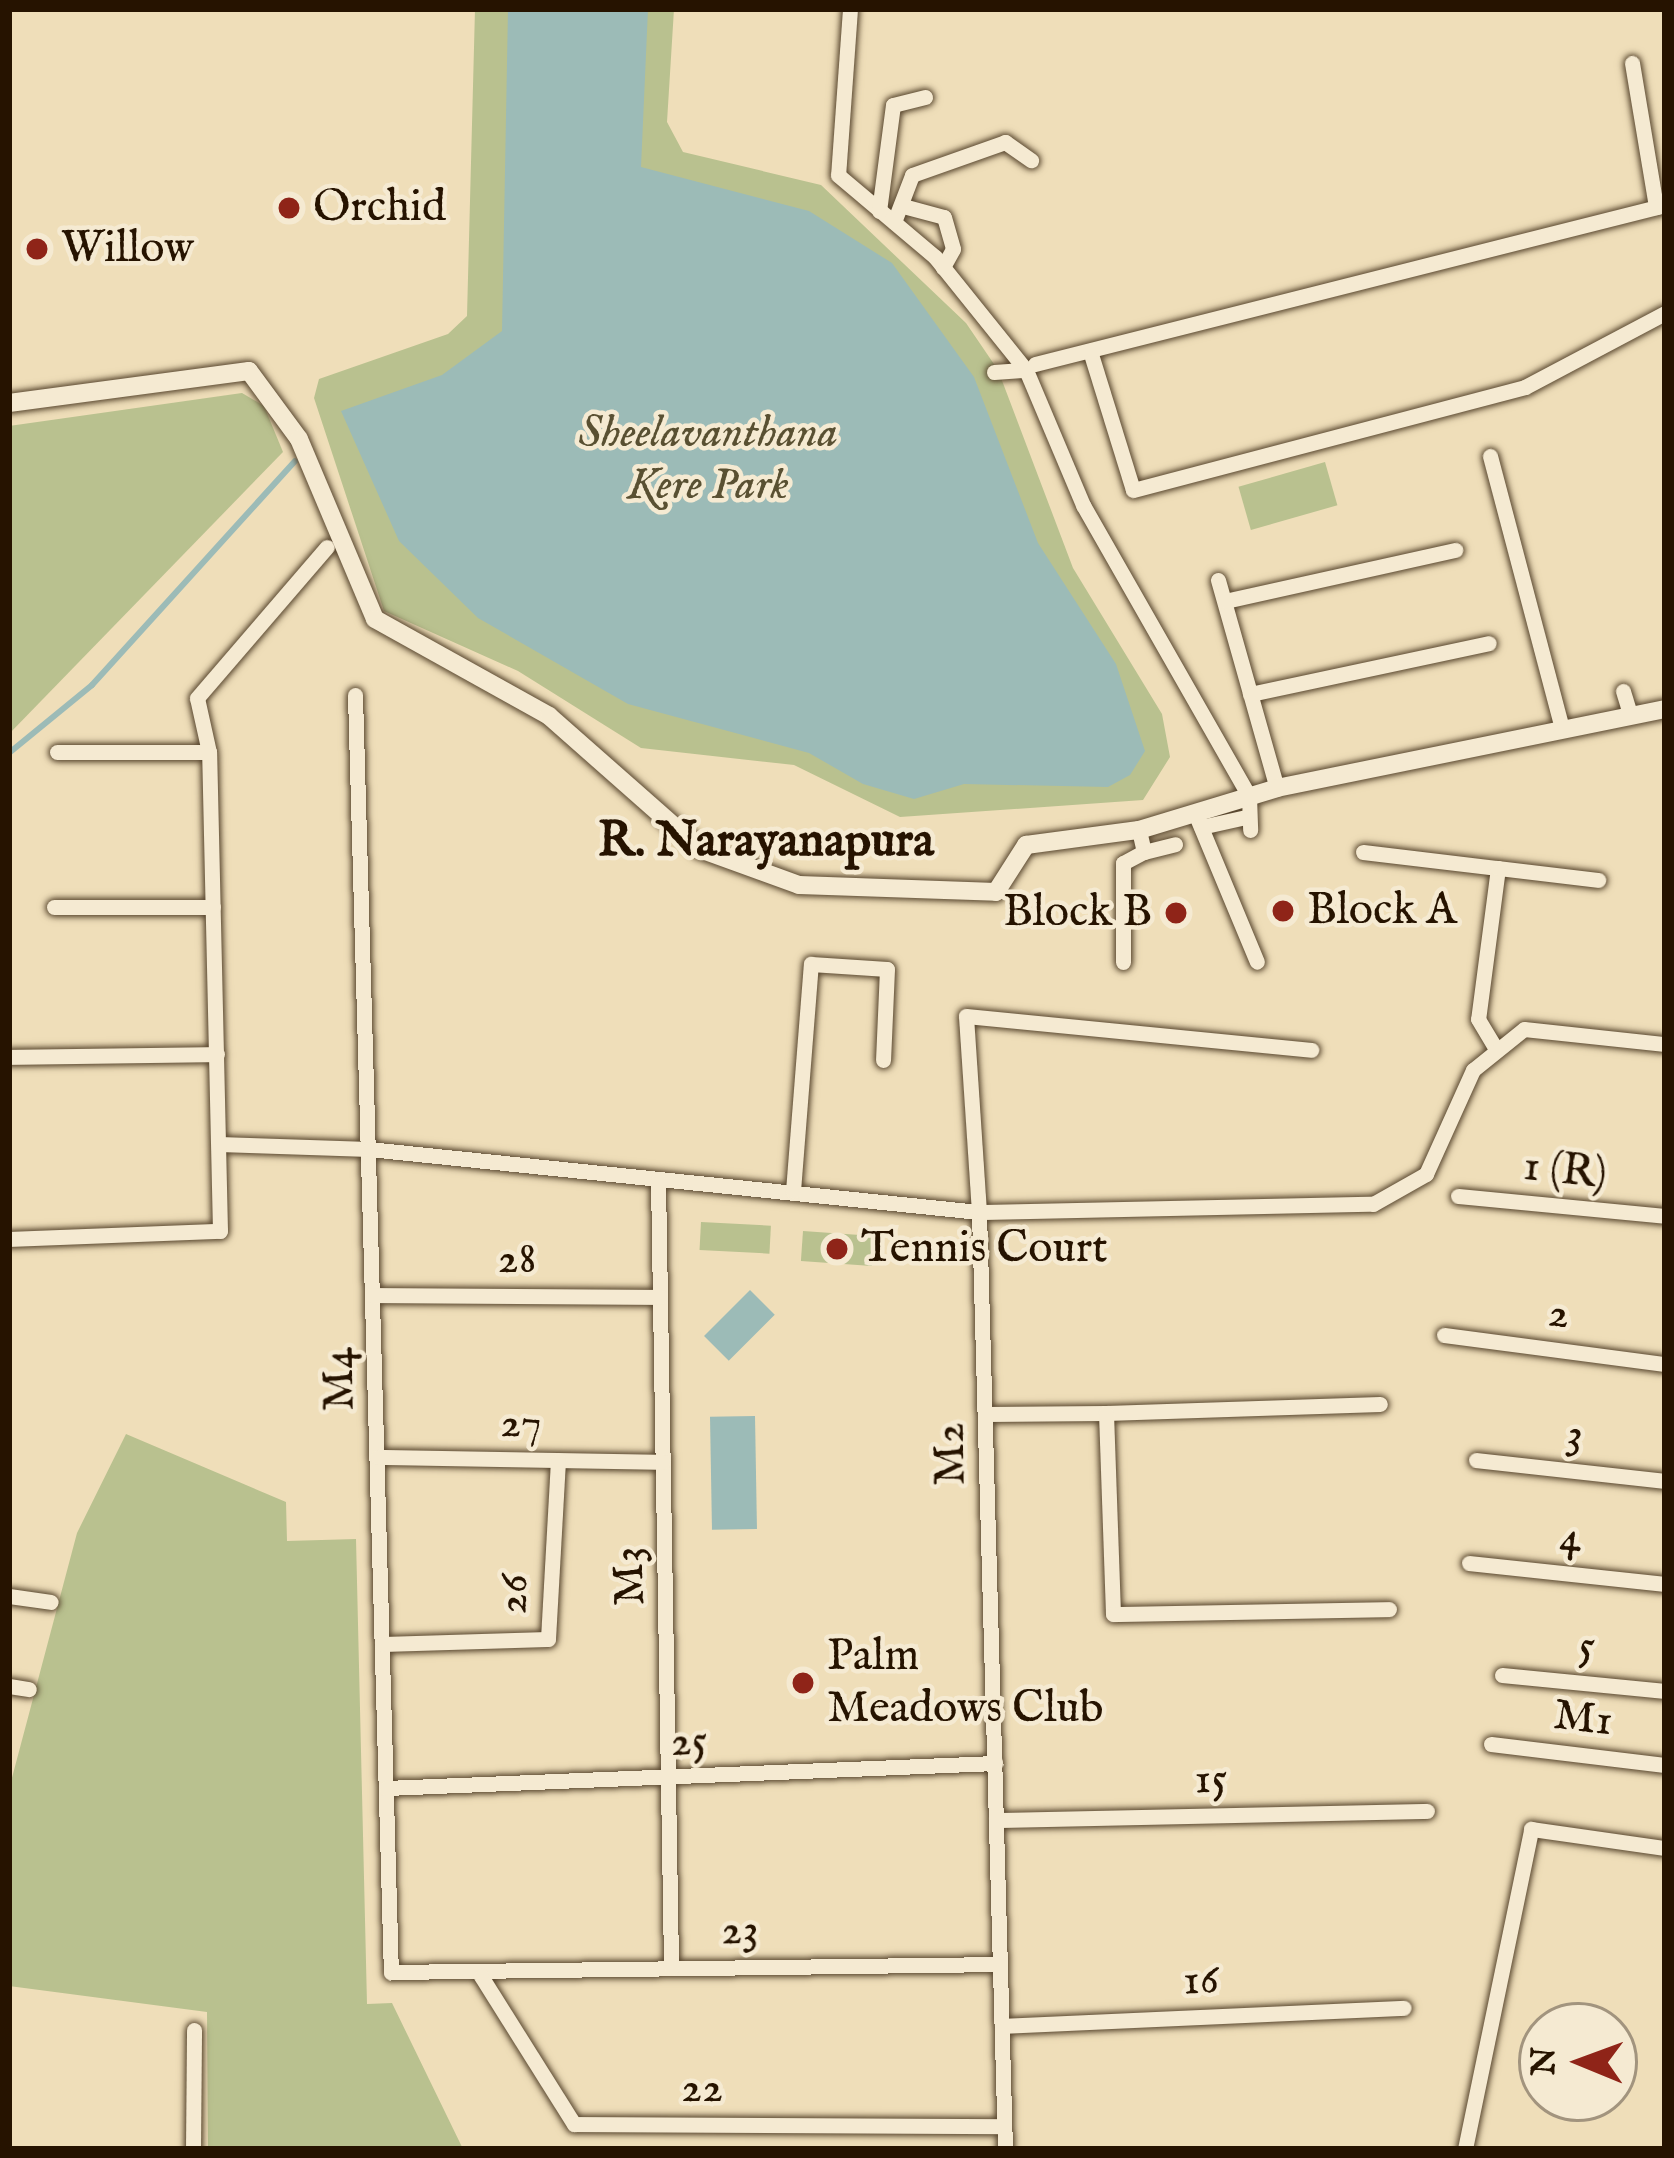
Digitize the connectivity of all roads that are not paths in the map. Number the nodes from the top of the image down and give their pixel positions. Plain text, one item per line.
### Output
1 (850, 9) edge
2 (1632, 63) dead end
3 (926, 97) dead end
4 (1030, 160) dead end
5 (903, 206) junction
6 (1661, 206) edge
7 (879, 212) junction
8 (894, 222) junction
9 (943, 267) junction
10 (1665, 313) edge
11 (1090, 350) junction
12 (1031, 367) junction
13 (994, 372) dead end
14 (9, 403) edge
15 (1490, 456) dead end
16 (327, 548) dead end
17 (1455, 550) dead end
18 (1218, 580) dead end
19 (1225, 601) junction
20 (1489, 644) dead end
21 (1623, 691) dead end
22 (1250, 694) junction
23 (355, 695) dead end
24 (1665, 709) edge
25 (1630, 714) junction
26 (1562, 728) junction
27 (57, 752) dead end
28 (209, 752) junction
29 (1277, 788) junction
30 (1249, 796) junction
31 (1198, 820) junction
32 (1170, 821) junction
33 (1139, 830) junction
34 (1144, 852) junction
35 (1364, 852) dead end
36 (1498, 868) junction
37 (1598, 880) dead end
38 (54, 907) dead end
39 (213, 907) junction
40 (1123, 962) dead end
41 (1257, 962) dead end
42 (1665, 1044) edge
43 (1494, 1046) junction
44 (1311, 1050) dead end
45 (217, 1054) junction
46 (9, 1057) edge
47 (883, 1060) dead end
48 (219, 1144) junction
49 (370, 1149) junction
50 (658, 1180) junction
51 (793, 1191) junction
52 (1458, 1196) dead end
53 (979, 1212) junction
54 (1665, 1216) edge
55 (9, 1239) edge
56 (374, 1295) junction
57 (660, 1297) junction
58 (1444, 1335) dead end
59 (1665, 1364) edge
60 (1381, 1404) dead end
61 (1106, 1413) junction
62 (986, 1414) junction
63 (378, 1457) junction
64 (558, 1460) junction
65 (1476, 1460) dead end
66 (663, 1462) junction
67 (1665, 1481) edge
68 (1469, 1563) dead end
69 (1665, 1585) edge
70 (9, 1596) edge
71 (51, 1602) dead end
72 (1390, 1610) dead end
73 (382, 1644) junction
74 (1502, 1675) dead end
75 (9, 1686) edge
76 (29, 1689) dead end
77 (1665, 1691) edge
78 (1491, 1744) dead end
79 (995, 1763) junction
80 (1665, 1765) edge
81 (673, 1779) junction
82 (386, 1788) junction
83 (1427, 1811) dead end
84 (996, 1820) junction
85 (1665, 1848) edge
86 (1000, 1964) junction
87 (671, 1968) junction
88 (481, 1976) junction
89 (1404, 2008) dead end
90 (1001, 2026) junction
91 (194, 2030) dead end
92 (1004, 2126) junction
93 (193, 2149) edge
94 (1005, 2149) edge
95 (1465, 2149) edge

1 - 7 street
2 - 6 street
3 - 7 street
4 - 5 street
5 - 8 street
5 - 9 street
6 - 11 street
7 - 8 street
8 - 9 street
9 - 12 street
10 - 11 street
11 - 12 street
12 - 13 street
12 - 30 street
14 - 33 street
15 - 26 street
16 - 28 street
17 - 19 street
18 - 19 street
19 - 22 street
20 - 22 street
21 - 25 street
22 - 29 street
23 - 49 street, M4
24 - 25 street
25 - 26 street
26 - 29 street
27 - 28 street
28 - 39 street
29 - 30 street
30 - 31 street
30 - 31 street
31 - 32 street
31 - 41 street
32 - 33 street
32 - 34 street
33 - 34 street
34 - 40 street
35 - 36 street
36 - 37 street
36 - 43 street
38 - 39 street
39 - 45 street
42 - 43 street
43 - 53 street
44 - 53 street, M2
45 - 46 street
45 - 48 street
47 - 51 street
48 - 49 street
48 - 55 street
49 - 50 street
49 - 56 street, M4
50 - 51 street
50 - 57 street, M3
51 - 53 street
52 - 54 street, 1 (R)
53 - 62 street, M2
56 - 57 street, 28
56 - 63 street, M4
57 - 66 street, M3
58 - 59 street, 2
60 - 61 street
61 - 62 street
61 - 72 street
62 - 79 street, M2
63 - 64 street, 27
63 - 73 street, M4
64 - 66 street, 27
64 - 73 street, 26
65 - 67 street, 3
66 - 81 street, M3
68 - 69 street, 4
70 - 71 street
73 - 82 street, M4
74 - 77 street, 5
75 - 76 street
78 - 80 street, M1
79 - 81 street, 25
79 - 84 street, M2
81 - 82 street, 25
81 - 87 street, M3
82 - 88 street, M4
83 - 84 street, 15
84 - 86 street, M2
85 - 95 street
86 - 87 street, 23
86 - 90 street, M2
87 - 88 street, 23
88 - 92 street, 22
89 - 90 street, 16
90 - 92 street, M2
91 - 93 street
92 - 94 street, M2

